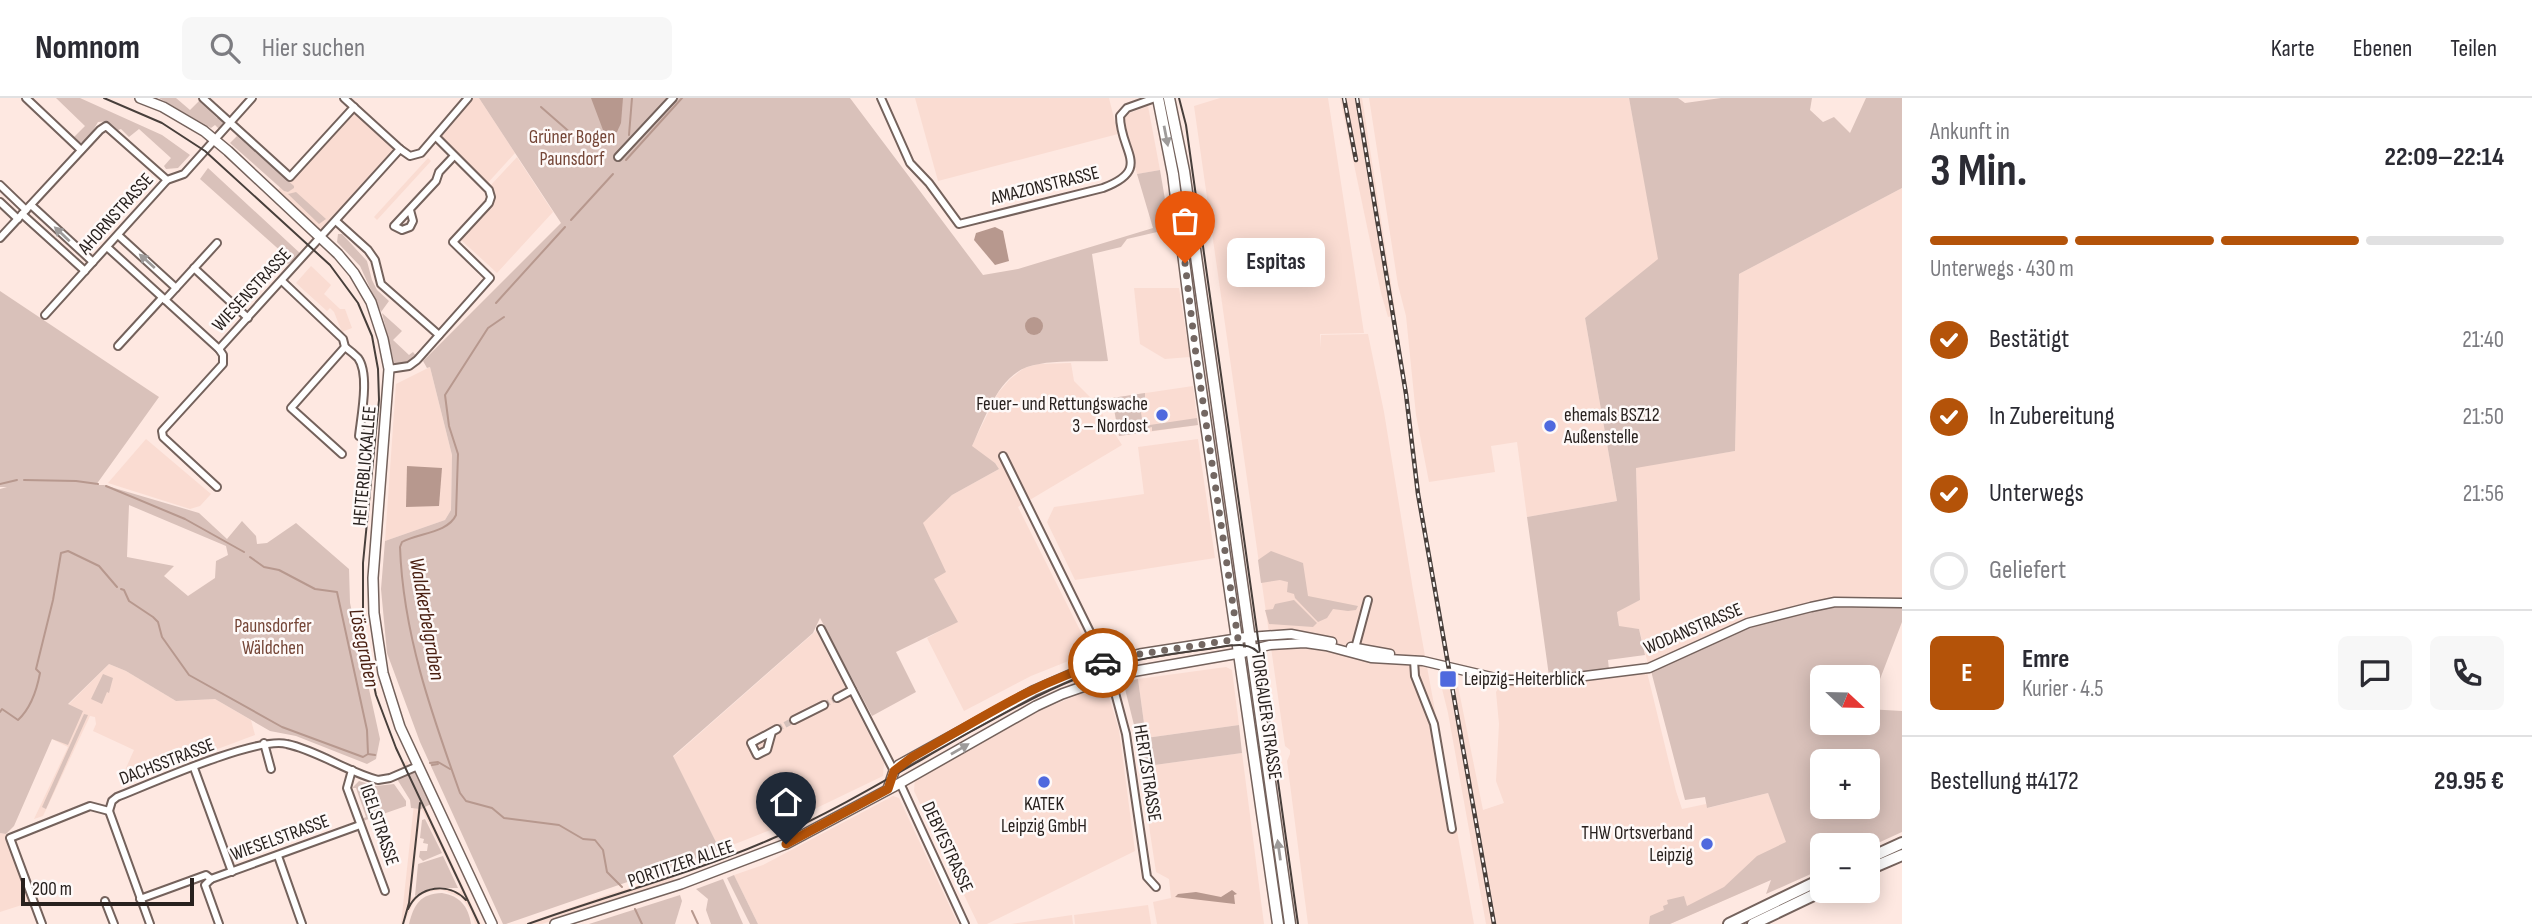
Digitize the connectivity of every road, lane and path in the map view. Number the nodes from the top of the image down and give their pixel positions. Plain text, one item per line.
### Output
1 (26, 98) edge
2 (140, 98) edge
3 (203, 98) edge
4 (253, 98) edge
5 (344, 98) edge
6 (468, 98) edge
7 (673, 98) edge
8 (881, 98) edge
9 (1156, 98) edge
10 (1169, 98) edge
11 (354, 107) junction
12 (230, 122) junction
13 (436, 137) junction
14 (215, 140) junction
15 (400, 149) junction
16 (81, 150) junction
17 (454, 156) junction
18 (618, 157) dead end
19 (167, 180) junction
20 (0, 185) edge
21 (0, 202) edge
22 (410, 210) dead end
23 (24, 212) junction
24 (337, 222) junction
25 (118, 235) junction
26 (0, 238) edge
27 (322, 238) junction
28 (217, 243) dead end
29 (107, 247) junction
30 (93, 262) junction
31 (194, 268) junction
32 (85, 271) junction
33 (282, 281) junction
34 (176, 288) junction
35 (163, 299) junction
36 (45, 315) dead end
37 (248, 318) junction
38 (439, 335) junction
39 (118, 346) dead end
40 (345, 347) junction
41 (219, 349) junction
42 (389, 369) junction
43 (359, 436) dead end
44 (342, 454) dead end
45 (1003, 456) dead end
46 (217, 487) dead end
47 (1368, 600) dead end
48 (1902, 603) edge
49 (821, 629) dead end
50 (1243, 638) junction
51 (1250, 650) junction
52 (1354, 650) junction
53 (1240, 654) junction
54 (1414, 660) junction
55 (1104, 663) junction
56 (1109, 678) junction
57 (852, 690) junction
58 (837, 698) tunnel mouth
59 (824, 705) tunnel mouth
60 (794, 720) tunnel mouth
61 (264, 743) junction
62 (418, 766) junction
63 (194, 768) junction
64 (271, 769) dead end
65 (352, 770) junction
66 (894, 771) junction
67 (900, 783) junction
68 (888, 789) junction
69 (109, 811) junction
70 (360, 825) junction
71 (1452, 829) dead end
72 (1902, 844) edge
73 (1880, 853) edge
74 (1902, 855) edge
75 (278, 856) junction
76 (1880, 864) edge
77 (232, 872) junction
78 (211, 879) junction
79 (1810, 885) edge
80 (1156, 887) dead end
81 (385, 891) dead end
82 (1810, 897) edge
83 (141, 898) junction
84 (105, 901) dead end
85 (43, 924) edge
86 (114, 924) edge
87 (150, 924) edge
88 (219, 924) edge
89 (302, 924) edge
90 (492, 924) edge
91 (555, 924) edge
92 (965, 924) edge
93 (1278, 924) edge
94 (1290, 924) edge
95 (1729, 924) edge
96 (1753, 924) edge

1 - 16 street
2 - 14 main road, HEITERBLICKALLEE
3 - 12 street
4 - 12 street, AHORNSTRASSE
5 - 11 street
6 - 13 street
7 - 18 street
8 - 9 street, AMAZONSTRASSE
9 -> 50 main road, TORGAUER STRASSE
10 - 50 main road, TORGAUER STRASSE
11 - 12 street
11 - 15 street
12 - 14 street, AHORNSTRASSE
13 - 15 street
13 - 17 street
14 - 19 street, AHORNSTRASSE
14 - 27 main road, HEITERBLICKALLEE
15 - 24 street, WIESENSTRASSE
16 - 19 street
16 - 23 street
17 - 22 street
17 - 38 street
19 - 25 street, AHORNSTRASSE
20 - 23 street
21 - 23 street
23 - 26 street
30 -> 23 street
23 - 32 street
24 - 27 street, WIESENSTRASSE
24 - 38 street
25 - 29 street, AHORNSTRASSE
34 -> 25 street
27 - 33 street, WIESENSTRASSE
27 - 42 main road, HEITERBLICKALLEE
28 - 31 street
29 - 30 street, AHORNSTRASSE
29 - 35 street
30 - 32 street, AHORNSTRASSE
31 - 34 street
31 - 37 street
32 - 36 street, AHORNSTRASSE
33 - 37 street, WIESENSTRASSE
33 - 40 street, HEITERBLICKALLEE
34 - 35 street
35 - 39 street
35 - 41 street
37 - 41 street, WIESENSTRASSE
38 - 42 street
40 - 43 street, HEITERBLICKALLEE
40 - 44 street, HEITERBLICKALLEE
41 - 46 street, WIESENSTRASSE
42 - 62 main road, HEITERBLICKALLEE
45 - 55 street, HERTZSTRASSE
47 - 52 street
48 - 54 street, WODANSTRASSE
49 - 57 street
50 - 51 main road, TORGAUER STRASSE
50 - 52 street, WODANSTRASSE
50 - 53 main road, TORGAUER STRASSE
50 - 55 main road
51 - 52 street, WODANSTRASSE
51 - 53 main road, WODANSTRASSE
94 -> 51 main road, TORGAUER STRASSE
52 - 54 street, WODANSTRASSE
53 - 56 main road, PORTITZER ALLEE
53 - 93 main road, TORGAUER STRASSE
54 - 71 street
55 - 56 street, HERTZSTRASSE
55 - 66 main road
67 -> 56 main road, PORTITZER ALLEE
56 - 80 street, HERTZSTRASSE
57 - 58 street
57 - 66 street
59 - 60 street
61 - 63 street, DACHSSTRASSE
61 - 64 street
61 - 65 street, DACHSSTRASSE
62 - 65 street, DACHSSTRASSE
62 - 90 main road, HEITERBLICKALLEE
63 - 69 street, DACHSSTRASSE
63 - 77 street
65 - 70 street, IGELSTRASSE
66 - 68 main road
67 - 68 main road, PORTITZER ALLEE
67 - 92 street, DEBYESTRASSE
68 - 91 main road, PORTITZER ALLEE
69 - 83 street
69 - 85 street, DACHSSTRASSE
70 - 75 street, WIESELSTRASSE
70 - 81 street, IGELSTRASSE
72 - 73 highway
74 - 76 highway
75 - 77 street, WIESELSTRASSE
75 - 89 street
77 - 78 street, WIESELSTRASSE
78 - 83 street, WIESELSTRASSE
78 - 88 street
79 - 95 highway
82 - 96 highway
83 - 87 street
84 - 86 street

